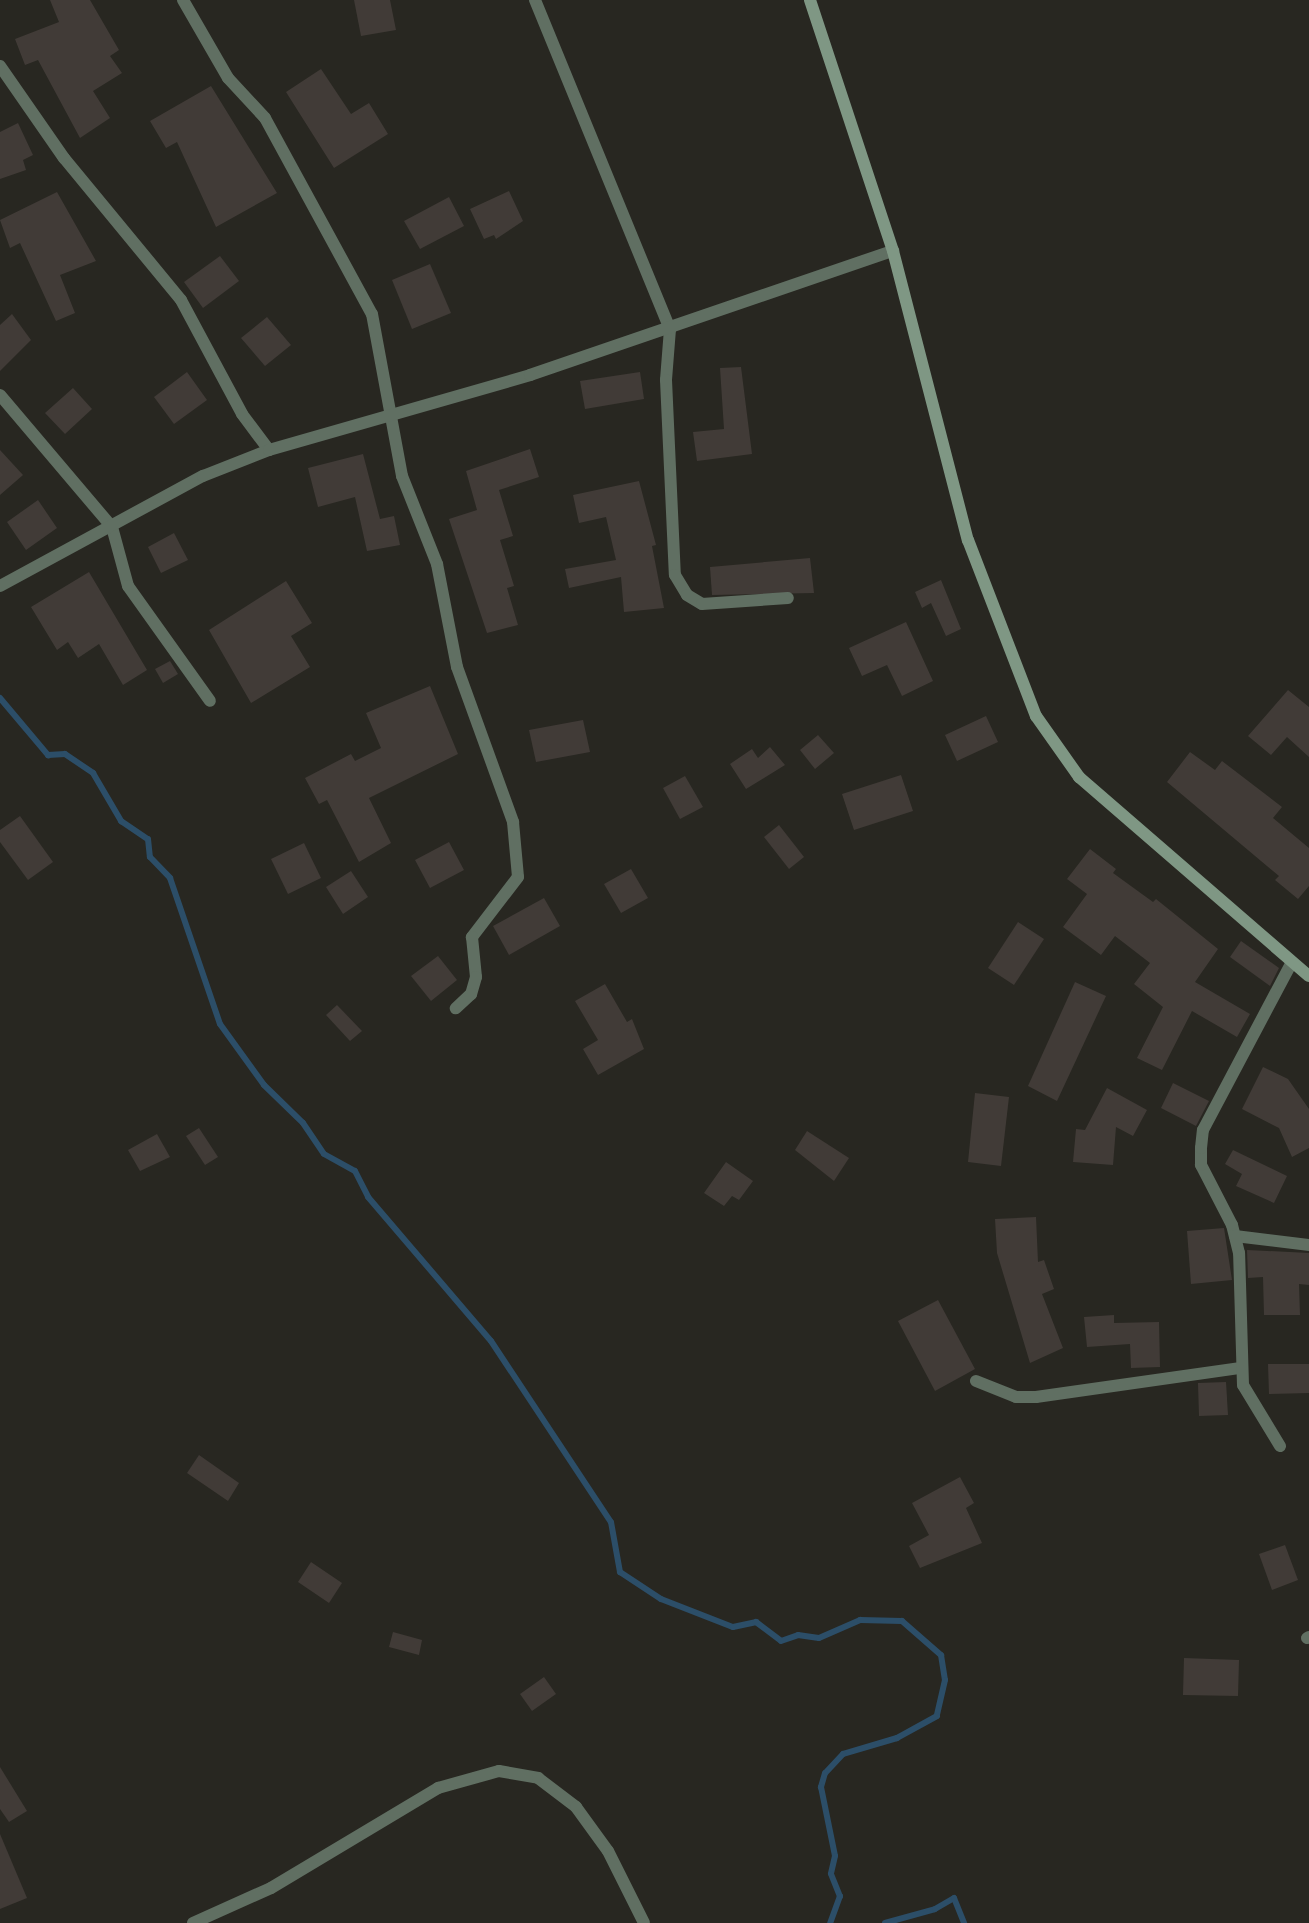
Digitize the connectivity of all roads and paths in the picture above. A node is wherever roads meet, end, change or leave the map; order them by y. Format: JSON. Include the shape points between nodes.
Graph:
{"nodes":[{"id":1,"x":183,"y":0,"type":"edge"},
{"id":2,"x":535,"y":0,"type":"edge"},
{"id":3,"x":810,"y":0,"type":"edge"},
{"id":4,"x":0,"y":66,"type":"edge"},
{"id":5,"x":893,"y":251,"type":"junction"},
{"id":6,"x":670,"y":329,"type":"junction"},
{"id":7,"x":0,"y":395,"type":"edge"},
{"id":8,"x":389,"y":420,"type":"junction"},
{"id":9,"x":269,"y":450,"type":"junction"},
{"id":10,"x":112,"y":527,"type":"junction"},
{"id":11,"x":0,"y":586,"type":"edge"},
{"id":12,"x":788,"y":598,"type":"dead end"},
{"id":13,"x":210,"y":701,"type":"dead end"},
{"id":14,"x":1292,"y":962,"type":"junction"},
{"id":15,"x":1309,"y":976,"type":"edge"},
{"id":16,"x":456,"y":1008,"type":"dead end"},
{"id":17,"x":1235,"y":1236,"type":"junction"},
{"id":18,"x":1309,"y":1245,"type":"edge"},
{"id":19,"x":1239,"y":1368,"type":"junction"},
{"id":20,"x":976,"y":1381,"type":"dead end"},
{"id":21,"x":1280,"y":1446,"type":"dead end"},
{"id":22,"x":193,"y":1923,"type":"edge"},
{"id":23,"x":644,"y":1923,"type":"edge"}],
"edges":[{"from":1,"to":8,"type":"street","via":[[228,78],[265,118],[372,314]]},
{"from":2,"to":6,"type":"street"},
{"from":3,"to":5,"type":"street"},
{"from":4,"to":9,"type":"street","via":[[64,158],[181,300],[242,414]]},
{"from":5,"to":6,"type":"street"},
{"from":5,"to":14,"type":"street","via":[[968,540],[1054,749],[1079,777]]},
{"from":6,"to":8,"type":"street"},
{"from":6,"to":12,"type":"street","via":[[666,380],[675,575],[687,596],[702,604]]},
{"from":7,"to":10,"type":"street"},
{"from":8,"to":9,"type":"street"},
{"from":8,"to":16,"type":"street","via":[[402,476],[437,564],[457,668],[513,822],[520,859],[513,890],[472,937],[476,977],[471,994]]},
{"from":9,"to":10,"type":"street","via":[[203,477]]},
{"from":10,"to":11,"type":"street"},
{"from":10,"to":13,"type":"street","via":[[128,586]]},
{"from":14,"to":15,"type":"street"},
{"from":14,"to":17,"type":"street","via":[[1203,1130],[1201,1165]]},
{"from":17,"to":18,"type":"street"},
{"from":17,"to":19,"type":"street"},
{"from":19,"to":20,"type":"street","via":[[1036,1397],[1016,1397]]},
{"from":19,"to":21,"type":"street","via":[[1254,1408]]},
{"from":22,"to":23,"type":"street","via":[[271,1888],[438,1788],[499,1771],[537,1778],[576,1807],[608,1851]]}]}
